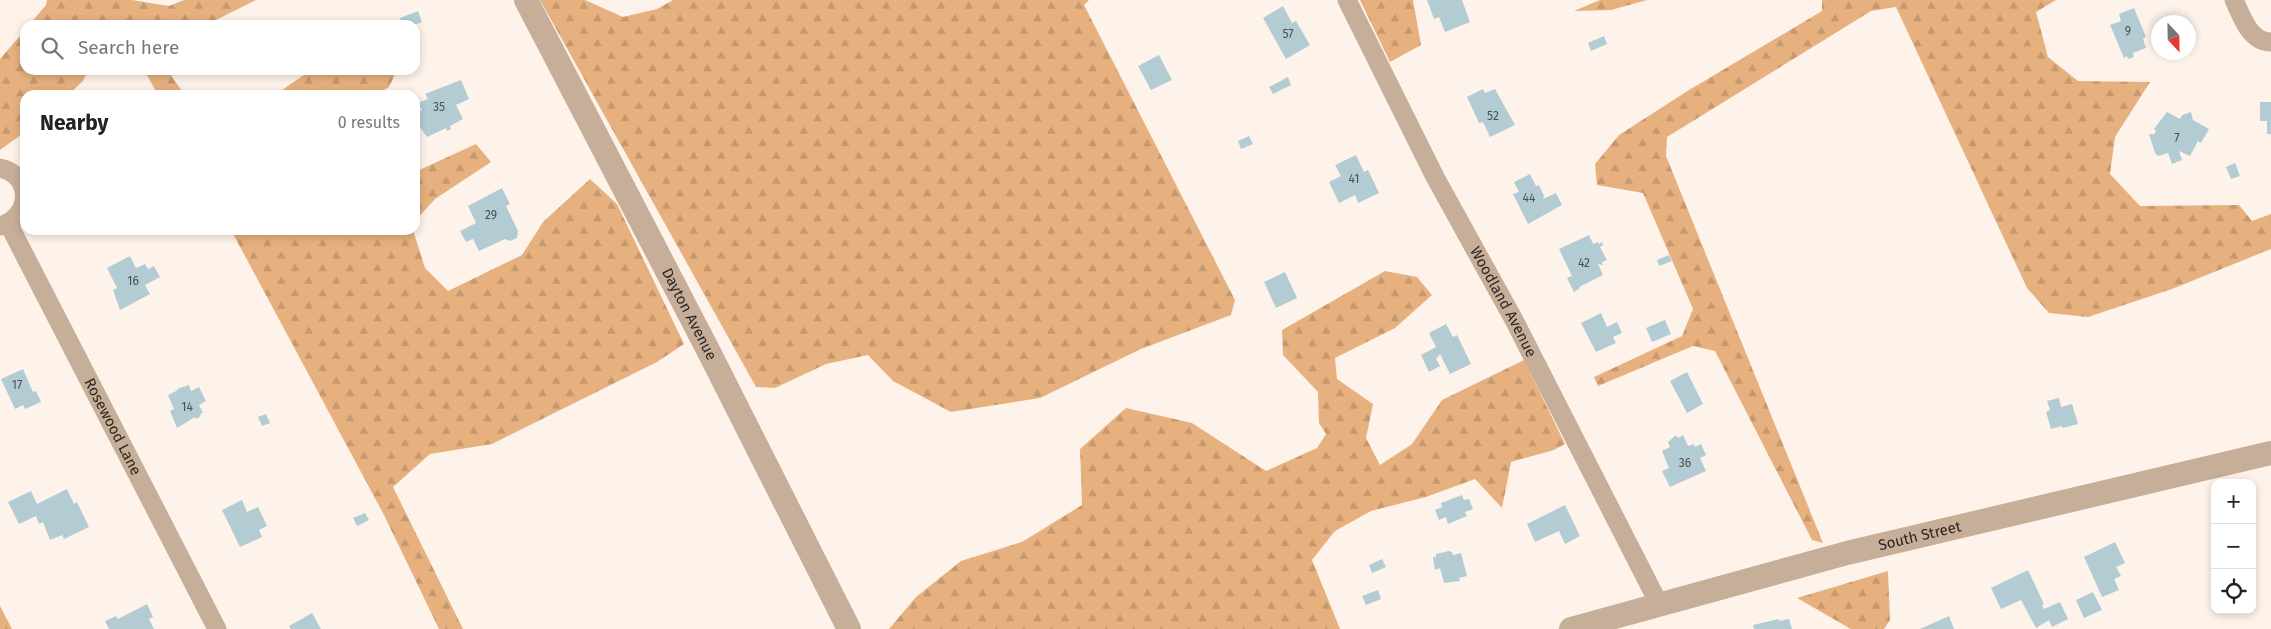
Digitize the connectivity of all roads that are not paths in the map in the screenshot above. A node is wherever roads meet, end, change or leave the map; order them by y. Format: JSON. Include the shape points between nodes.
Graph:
{"nodes":[{"id":1,"x":526,"y":0,"type":"edge"},
{"id":2,"x":1347,"y":0,"type":"edge"},
{"id":3,"x":2234,"y":0,"type":"edge"},
{"id":4,"x":2271,"y":42,"type":"edge"},
{"id":5,"x":0,"y":168,"type":"edge"},
{"id":6,"x":20,"y":185,"type":"edge"},
{"id":7,"x":20,"y":212,"type":"edge"},
{"id":8,"x":4,"y":225,"type":"edge"},
{"id":9,"x":2271,"y":453,"type":"edge"},
{"id":10,"x":1659,"y":604,"type":"junction"},
{"id":11,"x":217,"y":629,"type":"edge"},
{"id":12,"x":848,"y":629,"type":"edge"},
{"id":13,"x":1571,"y":629,"type":"edge"}],
"edges":[{"from":1,"to":12,"type":"street","name":"Dayton Avenue","via":[[708,350]]},
{"from":2,"to":10,"type":"street","name":"Woodland Avenue","via":[[1435,177],[1514,320]]},
{"from":3,"to":4,"type":"street","via":[[2245,25],[2256,36]]},
{"from":5,"to":6,"type":"street","name":"Rosewood Lane","via":[[14,175]]},
{"from":7,"to":8,"type":"street","name":"Rosewood Lane"},
{"from":8,"to":11,"type":"street","name":"Rosewood Lane"},
{"from":9,"to":10,"type":"street","name":"South Street","via":[[1847,553]]},
{"from":10,"to":13,"type":"street","name":"South Street"}]}
